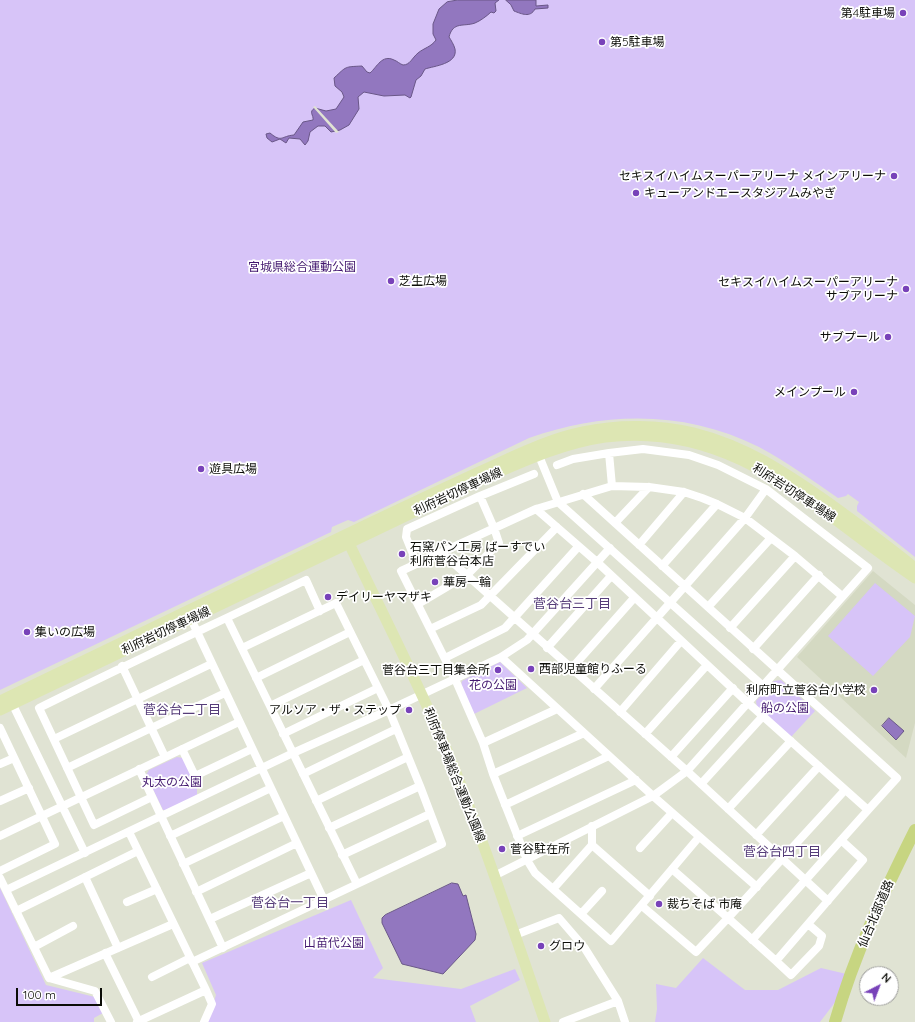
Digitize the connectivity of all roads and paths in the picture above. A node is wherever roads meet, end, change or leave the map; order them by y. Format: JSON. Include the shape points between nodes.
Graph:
{"nodes":[{"id":1,"x":537,"y":451,"type":"junction"},
{"id":2,"x":609,"y":453,"type":"junction"},
{"id":3,"x":557,"y":465,"type":"dead end"},
{"id":4,"x":534,"y":474,"type":"dead end"},
{"id":5,"x":612,"y":486,"type":"junction"},
{"id":6,"x":649,"y":487,"type":"junction"},
{"id":7,"x":766,"y":489,"type":"junction"},
{"id":8,"x":684,"y":492,"type":"junction"},
{"id":9,"x":583,"y":494,"type":"junction"},
{"id":10,"x":480,"y":496,"type":"junction"},
{"id":11,"x":558,"y":502,"type":"junction"},
{"id":12,"x":717,"y":504,"type":"junction"},
{"id":13,"x":536,"y":509,"type":"junction"},
{"id":14,"x":745,"y":518,"type":"junction"},
{"id":15,"x":615,"y":523,"type":"junction"},
{"id":16,"x":494,"y":528,"type":"junction"},
{"id":17,"x":557,"y":528,"type":"junction"},
{"id":18,"x":771,"y":538,"type":"junction"},
{"id":19,"x":347,"y":539,"type":"junction"},
{"id":20,"x":639,"y":545,"type":"junction"},
{"id":21,"x":578,"y":546,"type":"junction"},
{"id":22,"x":610,"y":548,"type":"junction"},
{"id":23,"x":442,"y":552,"type":"junction"},
{"id":24,"x":795,"y":556,"type":"junction"},
{"id":25,"x":597,"y":562,"type":"junction"},
{"id":26,"x":417,"y":564,"type":"junction"},
{"id":27,"x":662,"y":566,"type":"junction"},
{"id":28,"x":915,"y":568,"type":"edge"},
{"id":29,"x":467,"y":575,"type":"junction"},
{"id":30,"x":819,"y":575,"type":"junction"},
{"id":31,"x":611,"y":576,"type":"junction"},
{"id":32,"x":915,"y":578,"type":"edge"},
{"id":33,"x":685,"y":587,"type":"junction"},
{"id":34,"x":842,"y":596,"type":"junction"},
{"id":35,"x":490,"y":597,"type":"junction"},
{"id":36,"x":634,"y":598,"type":"junction"},
{"id":37,"x":671,"y":603,"type":"junction"},
{"id":38,"x":418,"y":604,"type":"junction"},
{"id":39,"x":708,"y":607,"type":"junction"},
{"id":40,"x":320,"y":611,"type":"junction"},
{"id":41,"x":227,"y":618,"type":"junction"},
{"id":42,"x":514,"y":618,"type":"junction"},
{"id":43,"x":657,"y":618,"type":"junction"},
{"id":44,"x":191,"y":619,"type":"junction"},
{"id":45,"x":730,"y":628,"type":"junction"},
{"id":46,"x":430,"y":629,"type":"junction"},
{"id":47,"x":350,"y":632,"type":"junction"},
{"id":48,"x":197,"y":633,"type":"junction"},
{"id":49,"x":532,"y":634,"type":"junction"},
{"id":50,"x":682,"y":641,"type":"junction"},
{"id":51,"x":242,"y":648,"type":"junction"},
{"id":52,"x":547,"y":648,"type":"junction"},
{"id":53,"x":753,"y":649,"type":"junction"},
{"id":54,"x":501,"y":657,"type":"junction"},
{"id":55,"x":445,"y":658,"type":"junction"},
{"id":56,"x":364,"y":660,"type":"junction"},
{"id":57,"x":211,"y":664,"type":"junction"},
{"id":58,"x":707,"y":664,"type":"junction"},
{"id":59,"x":122,"y":666,"type":"junction"},
{"id":60,"x":571,"y":668,"type":"junction"},
{"id":61,"x":776,"y":670,"type":"junction"},
{"id":62,"x":256,"y":678,"type":"junction"},
{"id":63,"x":455,"y":679,"type":"junction"},
{"id":64,"x":762,"y":685,"type":"junction"},
{"id":65,"x":378,"y":688,"type":"junction"},
{"id":66,"x":732,"y":688,"type":"junction"},
{"id":67,"x":594,"y":689,"type":"junction"},
{"id":68,"x":225,"y":692,"type":"junction"},
{"id":69,"x":421,"y":695,"type":"junction"},
{"id":70,"x":138,"y":699,"type":"junction"},
{"id":71,"x":7,"y":701,"type":"edge"},
{"id":72,"x":748,"y":702,"type":"junction"},
{"id":73,"x":270,"y":706,"type":"junction"},
{"id":74,"x":557,"y":709,"type":"junction"},
{"id":75,"x":0,"y":710,"type":"edge"},
{"id":76,"x":389,"y":710,"type":"junction"},
{"id":77,"x":620,"y":712,"type":"junction"},
{"id":78,"x":763,"y":716,"type":"junction"},
{"id":79,"x":239,"y":722,"type":"junction"},
{"id":80,"x":0,"y":728,"type":"edge"},
{"id":81,"x":151,"y":728,"type":"junction"},
{"id":82,"x":396,"y":729,"type":"junction"},
{"id":83,"x":584,"y":733,"type":"junction"},
{"id":84,"x":283,"y":734,"type":"junction"},
{"id":85,"x":645,"y":734,"type":"junction"},
{"id":86,"x":54,"y":740,"type":"junction"},
{"id":87,"x":791,"y":741,"type":"junction"},
{"id":88,"x":483,"y":743,"type":"junction"},
{"id":89,"x":252,"y":748,"type":"junction"},
{"id":90,"x":182,"y":749,"type":"junction"},
{"id":91,"x":293,"y":753,"type":"junction"},
{"id":92,"x":609,"y":756,"type":"junction"},
{"id":93,"x":165,"y":757,"type":"junction"},
{"id":94,"x":408,"y":757,"type":"junction"},
{"id":95,"x":671,"y":757,"type":"junction"},
{"id":96,"x":14,"y":758,"type":"junction"},
{"id":97,"x":0,"y":764,"type":"edge"},
{"id":98,"x":819,"y":766,"type":"junction"},
{"id":99,"x":67,"y":768,"type":"junction"},
{"id":100,"x":262,"y":768,"type":"junction"},
{"id":101,"x":139,"y":770,"type":"junction"},
{"id":102,"x":687,"y":771,"type":"junction"},
{"id":103,"x":303,"y":774,"type":"junction"},
{"id":104,"x":493,"y":774,"type":"junction"},
{"id":105,"x":636,"y":780,"type":"junction"},
{"id":106,"x":701,"y":784,"type":"junction"},
{"id":107,"x":420,"y":786,"type":"junction"},
{"id":108,"x":29,"y":788,"type":"junction"},
{"id":109,"x":271,"y":788,"type":"junction"},
{"id":110,"x":845,"y":790,"type":"junction"},
{"id":111,"x":653,"y":796,"type":"junction"},
{"id":112,"x":81,"y":797,"type":"junction"},
{"id":113,"x":152,"y":797,"type":"junction"},
{"id":114,"x":0,"y":801,"type":"edge"},
{"id":115,"x":316,"y":801,"type":"junction"},
{"id":116,"x":505,"y":805,"type":"junction"},
{"id":117,"x":62,"y":806,"type":"junction"},
{"id":118,"x":728,"y":809,"type":"junction"},
{"id":119,"x":868,"y":810,"type":"junction"},
{"id":120,"x":672,"y":813,"type":"junction"},
{"id":121,"x":430,"y":814,"type":"junction"},
{"id":122,"x":42,"y":816,"type":"junction"},
{"id":123,"x":161,"y":816,"type":"junction"},
{"id":124,"x":284,"y":816,"type":"junction"},
{"id":125,"x":592,"y":826,"type":"junction"},
{"id":126,"x":329,"y":828,"type":"junction"},
{"id":127,"x":915,"y":830,"type":"edge"},
{"id":128,"x":129,"y":832,"type":"junction"},
{"id":129,"x":756,"y":835,"type":"junction"},
{"id":130,"x":0,"y":836,"type":"edge"},
{"id":131,"x":170,"y":836,"type":"junction"},
{"id":132,"x":517,"y":836,"type":"junction"},
{"id":133,"x":700,"y":837,"type":"junction"},
{"id":134,"x":841,"y":840,"type":"junction"},
{"id":135,"x":297,"y":844,"type":"junction"},
{"id":136,"x":592,"y":845,"type":"junction"},
{"id":137,"x":640,"y":848,"type":"dead end"},
{"id":138,"x":138,"y":852,"type":"junction"},
{"id":139,"x":85,"y":853,"type":"junction"},
{"id":140,"x":342,"y":855,"type":"junction"},
{"id":141,"x":782,"y":859,"type":"junction"},
{"id":142,"x":527,"y":860,"type":"junction"},
{"id":143,"x":183,"y":864,"type":"junction"},
{"id":144,"x":672,"y":869,"type":"junction"},
{"id":145,"x":0,"y":871,"type":"edge"},
{"id":146,"x":311,"y":873,"type":"junction"},
{"id":147,"x":494,"y":876,"type":"junction"},
{"id":148,"x":85,"y":877,"type":"junction"},
{"id":149,"x":0,"y":878,"type":"edge"},
{"id":150,"x":806,"y":880,"type":"junction"},
{"id":151,"x":356,"y":884,"type":"junction"},
{"id":152,"x":757,"y":887,"type":"junction"},
{"id":153,"x":157,"y":889,"type":"junction"},
{"id":154,"x":553,"y":889,"type":"junction"},
{"id":155,"x":6,"y":890,"type":"junction"},
{"id":156,"x":602,"y":891,"type":"dead end"},
{"id":157,"x":196,"y":892,"type":"junction"},
{"id":158,"x":650,"y":896,"type":"junction"},
{"id":159,"x":324,"y":900,"type":"junction"},
{"id":160,"x":828,"y":901,"type":"junction"},
{"id":161,"x":127,"y":902,"type":"dead end"},
{"id":162,"x":642,"y":906,"type":"junction"},
{"id":163,"x":16,"y":911,"type":"junction"},
{"id":164,"x":581,"y":914,"type":"junction"},
{"id":165,"x":728,"y":918,"type":"junction"},
{"id":166,"x":210,"y":919,"type":"junction"},
{"id":167,"x":173,"y":924,"type":"junction"},
{"id":168,"x":808,"y":924,"type":"junction"},
{"id":169,"x":73,"y":926,"type":"dead end"},
{"id":170,"x":515,"y":935,"type":"junction"},
{"id":171,"x":752,"y":940,"type":"junction"},
{"id":172,"x":34,"y":947,"type":"junction"},
{"id":173,"x":118,"y":948,"type":"junction"},
{"id":174,"x":223,"y":948,"type":"junction"},
{"id":175,"x":105,"y":953,"type":"junction"},
{"id":176,"x":191,"y":960,"type":"junction"},
{"id":177,"x":776,"y":962,"type":"junction"},
{"id":178,"x":152,"y":977,"type":"dead end"},
{"id":179,"x":49,"y":978,"type":"junction"},
{"id":180,"x":206,"y":990,"type":"junction"},
{"id":181,"x":618,"y":1001,"type":"junction"},
{"id":182,"x":111,"y":1022,"type":"edge"},
{"id":183,"x":138,"y":1022,"type":"edge"},
{"id":184,"x":204,"y":1022,"type":"edge"},
{"id":185,"x":545,"y":1022,"type":"edge"},
{"id":186,"x":563,"y":1022,"type":"edge"},
{"id":187,"x":626,"y":1022,"type":"edge"},
{"id":188,"x":835,"y":1022,"type":"edge"}],
"edges":[{"from":1,"to":11,"type":"street"},
{"from":1,"to":19,"type":"main road","name":"利府岩切停車場線","via":[[439,490]]},
{"from":1,"to":28,"type":"main road","name":"利府岩切停車場線","via":[[559,438],[625,427],[660,428],[718,440],[769,462]]},
{"from":1,"to":32,"type":"main road","name":"利府岩切停車場線","via":[[604,437],[635,435],[686,441],[720,450],[792,488]]},
{"from":2,"to":3,"type":"street","via":[[574,459]]},
{"from":2,"to":5,"type":"street"},
{"from":2,"to":7,"type":"street","via":[[643,449],[689,455],[718,465]]},
{"from":4,"to":10,"type":"street"},
{"from":5,"to":6,"type":"street"},
{"from":5,"to":9,"type":"street"},
{"from":6,"to":8,"type":"street"},
{"from":6,"to":15,"type":"street"},
{"from":7,"to":14,"type":"street"},
{"from":7,"to":34,"type":"street","via":[[868,568]]},
{"from":8,"to":12,"type":"street"},
{"from":8,"to":20,"type":"street"},
{"from":9,"to":11,"type":"street"},
{"from":9,"to":15,"type":"street"},
{"from":10,"to":16,"type":"street"},
{"from":10,"to":26,"type":"street","via":[[407,529],[406,537]]},
{"from":11,"to":13,"type":"street"},
{"from":11,"to":22,"type":"street"},
{"from":12,"to":14,"type":"street"},
{"from":12,"to":27,"type":"street"},
{"from":13,"to":16,"type":"street"},
{"from":13,"to":17,"type":"street"},
{"from":14,"to":18,"type":"street"},
{"from":14,"to":33,"type":"street"},
{"from":15,"to":20,"type":"street"},
{"from":16,"to":23,"type":"street"},
{"from":16,"to":29,"type":"street","via":[[499,543]]},
{"from":17,"to":21,"type":"street"},
{"from":17,"to":35,"type":"street"},
{"from":18,"to":24,"type":"street"},
{"from":18,"to":39,"type":"street"},
{"from":19,"to":44,"type":"main road","name":"利府岩切停車場線"},
{"from":19,"to":69,"type":"main road","name":"利府停車場総合運動公園線"},
{"from":19,"to":71,"type":"main road","name":"利府岩切停車場線"},
{"from":20,"to":27,"type":"street"},
{"from":21,"to":25,"type":"street"},
{"from":21,"to":42,"type":"street"},
{"from":22,"to":25,"type":"street"},
{"from":22,"to":37,"type":"street"},
{"from":23,"to":26,"type":"street"},
{"from":23,"to":29,"type":"street"},
{"from":24,"to":30,"type":"street"},
{"from":24,"to":45,"type":"street"},
{"from":25,"to":31,"type":"street"},
{"from":25,"to":49,"type":"street"},
{"from":26,"to":38,"type":"street","via":[[401,571]]},
{"from":27,"to":33,"type":"street"},
{"from":29,"to":35,"type":"street"},
{"from":29,"to":38,"type":"street"},
{"from":30,"to":34,"type":"street"},
{"from":30,"to":53,"type":"street"},
{"from":31,"to":36,"type":"street"},
{"from":31,"to":52,"type":"street"},
{"from":33,"to":37,"type":"street"},
{"from":33,"to":39,"type":"street"},
{"from":34,"to":61,"type":"street"},
{"from":35,"to":42,"type":"street"},
{"from":35,"to":46,"type":"street","via":[[481,605]]},
{"from":36,"to":43,"type":"street"},
{"from":36,"to":60,"type":"street"},
{"from":37,"to":43,"type":"street"},
{"from":37,"to":64,"type":"street"},
{"from":38,"to":46,"type":"street"},
{"from":39,"to":45,"type":"street"},
{"from":40,"to":41,"type":"street","via":[[306,580]]},
{"from":40,"to":47,"type":"street","via":[[336,603]]},
{"from":40,"to":51,"type":"street"},
{"from":41,"to":48,"type":"street"},
{"from":41,"to":51,"type":"street"},
{"from":42,"to":49,"type":"street"},
{"from":42,"to":55,"type":"street","via":[[505,628]]},
{"from":43,"to":50,"type":"street"},
{"from":43,"to":67,"type":"street"},
{"from":44,"to":48,"type":"street"},
{"from":44,"to":71,"type":"main road","name":"利府岩切停車場線"},
{"from":45,"to":53,"type":"street"},
{"from":46,"to":55,"type":"street"},
{"from":47,"to":56,"type":"street"},
{"from":47,"to":62,"type":"street"},
{"from":48,"to":57,"type":"street"},
{"from":48,"to":59,"type":"street"},
{"from":49,"to":52,"type":"street"},
{"from":49,"to":54,"type":"street"},
{"from":50,"to":58,"type":"street"},
{"from":50,"to":77,"type":"street"},
{"from":51,"to":62,"type":"street"},
{"from":52,"to":60,"type":"street"},
{"from":53,"to":61,"type":"street"},
{"from":54,"to":63,"type":"street"},
{"from":54,"to":74,"type":"street"},
{"from":55,"to":63,"type":"street"},
{"from":56,"to":65,"type":"street"},
{"from":56,"to":73,"type":"street"},
{"from":57,"to":68,"type":"street"},
{"from":57,"to":70,"type":"street"},
{"from":58,"to":66,"type":"street"},
{"from":58,"to":85,"type":"street"},
{"from":59,"to":70,"type":"street"},
{"from":59,"to":86,"type":"street","via":[[39,708]]},
{"from":60,"to":67,"type":"street"},
{"from":61,"to":64,"type":"street"},
{"from":61,"to":119,"type":"street","via":[[897,778]]},
{"from":62,"to":73,"type":"street"},
{"from":63,"to":69,"type":"street"},
{"from":63,"to":88,"type":"street"},
{"from":64,"to":72,"type":"street"},
{"from":65,"to":76,"type":"street"},
{"from":65,"to":84,"type":"street"},
{"from":66,"to":72,"type":"street"},
{"from":66,"to":95,"type":"street"},
{"from":67,"to":77,"type":"street"},
{"from":68,"to":79,"type":"street"},
{"from":68,"to":81,"type":"street"},
{"from":69,"to":76,"type":"street"},
{"from":69,"to":147,"type":"main road","name":"利府停車場総合運動公園線","via":[[452,765]]},
{"from":70,"to":81,"type":"street"},
{"from":70,"to":86,"type":"street"},
{"from":71,"to":75,"type":"main road","name":"利府岩切停車場線"},
{"from":71,"to":117,"type":"street"},
{"from":72,"to":78,"type":"street"},
{"from":72,"to":102,"type":"street"},
{"from":73,"to":84,"type":"street"},
{"from":74,"to":83,"type":"street"},
{"from":74,"to":88,"type":"street"},
{"from":76,"to":82,"type":"street"},
{"from":76,"to":91,"type":"street"},
{"from":77,"to":85,"type":"street"},
{"from":78,"to":87,"type":"street"},
{"from":78,"to":106,"type":"street"},
{"from":79,"to":89,"type":"street"},
{"from":79,"to":90,"type":"street"},
{"from":80,"to":96,"type":"street"},
{"from":81,"to":93,"type":"street"},
{"from":81,"to":99,"type":"street"},
{"from":82,"to":94,"type":"street"},
{"from":82,"to":103,"type":"street"},
{"from":83,"to":92,"type":"street"},
{"from":83,"to":104,"type":"street"},
{"from":84,"to":91,"type":"street"},
{"from":85,"to":95,"type":"street"},
{"from":86,"to":99,"type":"street"},
{"from":87,"to":98,"type":"street"},
{"from":87,"to":118,"type":"street"},
{"from":88,"to":104,"type":"street"},
{"from":89,"to":90,"type":"street","via":[[196,776]]},
{"from":89,"to":100,"type":"street"},
{"from":90,"to":93,"type":"street"},
{"from":91,"to":100,"type":"street"},
{"from":91,"to":103,"type":"street"},
{"from":92,"to":105,"type":"street"},
{"from":92,"to":116,"type":"street"},
{"from":93,"to":101,"type":"street"},
{"from":94,"to":107,"type":"street"},
{"from":94,"to":115,"type":"street"},
{"from":95,"to":102,"type":"street"},
{"from":96,"to":97,"type":"street"},
{"from":96,"to":108,"type":"street"},
{"from":98,"to":110,"type":"street"},
{"from":98,"to":129,"type":"street"},
{"from":99,"to":112,"type":"street"},
{"from":100,"to":109,"type":"street"},
{"from":100,"to":123,"type":"street"},
{"from":101,"to":112,"type":"street"},
{"from":101,"to":113,"type":"street"},
{"from":102,"to":106,"type":"street"},
{"from":102,"to":111,"type":"street"},
{"from":103,"to":115,"type":"street"},
{"from":104,"to":116,"type":"street"},
{"from":105,"to":111,"type":"street"},
{"from":105,"to":132,"type":"street"},
{"from":106,"to":118,"type":"street"},
{"from":107,"to":121,"type":"street"},
{"from":107,"to":126,"type":"street"},
{"from":108,"to":114,"type":"street"},
{"from":108,"to":122,"type":"street"},
{"from":109,"to":124,"type":"street"},
{"from":109,"to":131,"type":"street"},
{"from":110,"to":119,"type":"street"},
{"from":110,"to":141,"type":"street"},
{"from":111,"to":120,"type":"street"},
{"from":111,"to":125,"type":"street"},
{"from":112,"to":113,"type":"street","via":[[94,825]]},
{"from":112,"to":117,"type":"street"},
{"from":113,"to":123,"type":"street"},
{"from":115,"to":126,"type":"street"},
{"from":116,"to":132,"type":"street"},
{"from":117,"to":122,"type":"street"},
{"from":117,"to":139,"type":"street"},
{"from":118,"to":129,"type":"street"},
{"from":119,"to":134,"type":"street"},
{"from":120,"to":133,"type":"street"},
{"from":120,"to":137,"type":"street"},
{"from":121,"to":140,"type":"street"},
{"from":121,"to":151,"type":"street","via":[[442,844]]},
{"from":122,"to":130,"type":"street"},
{"from":122,"to":145,"type":"street","via":[[55,844]]},
{"from":123,"to":128,"type":"street"},
{"from":123,"to":131,"type":"street"},
{"from":124,"to":135,"type":"street"},
{"from":124,"to":143,"type":"street"},
{"from":125,"to":136,"type":"street"},
{"from":125,"to":142,"type":"street"},
{"from":126,"to":140,"type":"street"},
{"from":127,"to":188,"type":"highway","name":"仙台北部道路","via":[[874,915]]},
{"from":128,"to":138,"type":"street"},
{"from":128,"to":139,"type":"street"},
{"from":129,"to":141,"type":"street"},
{"from":131,"to":143,"type":"street"},
{"from":132,"to":142,"type":"street"},
{"from":133,"to":144,"type":"street"},
{"from":133,"to":152,"type":"street"},
{"from":134,"to":150,"type":"street"},
{"from":134,"to":160,"type":"street","via":[[863,860]]},
{"from":135,"to":146,"type":"street"},
{"from":135,"to":157,"type":"street"},
{"from":136,"to":154,"type":"street"},
{"from":136,"to":158,"type":"street"},
{"from":138,"to":148,"type":"street"},
{"from":138,"to":153,"type":"street"},
{"from":139,"to":155,"type":"street"},
{"from":140,"to":151,"type":"street"},
{"from":141,"to":150,"type":"street"},
{"from":141,"to":152,"type":"street"},
{"from":142,"to":147,"type":"street"},
{"from":142,"to":154,"type":"street","via":[[535,873]]},
{"from":143,"to":157,"type":"street"},
{"from":144,"to":158,"type":"street"},
{"from":144,"to":165,"type":"street"},
{"from":146,"to":159,"type":"street"},
{"from":146,"to":166,"type":"street"},
{"from":147,"to":170,"type":"main road","name":"利府停車場総合運動公園線"},
{"from":148,"to":163,"type":"street"},
{"from":148,"to":173,"type":"street"},
{"from":149,"to":155,"type":"street"},
{"from":150,"to":160,"type":"street"},
{"from":150,"to":171,"type":"street"},
{"from":151,"to":159,"type":"street"},
{"from":152,"to":165,"type":"street"},
{"from":153,"to":161,"type":"street"},
{"from":153,"to":167,"type":"street"},
{"from":154,"to":164,"type":"street"},
{"from":155,"to":163,"type":"street"},
{"from":156,"to":164,"type":"street"},
{"from":157,"to":166,"type":"street"},
{"from":158,"to":162,"type":"street"},
{"from":159,"to":174,"type":"street"},
{"from":160,"to":168,"type":"street"},
{"from":162,"to":164,"type":"street","via":[[611,941]]},
{"from":162,"to":165,"type":"street","via":[[696,952]]},
{"from":163,"to":172,"type":"street"},
{"from":165,"to":171,"type":"street"},
{"from":166,"to":174,"type":"street"},
{"from":167,"to":173,"type":"street"},
{"from":167,"to":176,"type":"street"},
{"from":168,"to":177,"type":"street"},
{"from":168,"to":177,"type":"street","via":[[822,936],[819,946],[791,975]]},
{"from":169,"to":172,"type":"street"},
{"from":170,"to":181,"type":"street","via":[[559,918],[584,948]]},
{"from":170,"to":185,"type":"main road","name":"利府停車場総合運動公園線"},
{"from":171,"to":177,"type":"street"},
{"from":172,"to":179,"type":"street"},
{"from":173,"to":175,"type":"street"},
{"from":174,"to":176,"type":"street"},
{"from":175,"to":179,"type":"street"},
{"from":175,"to":183,"type":"street"},
{"from":176,"to":178,"type":"street"},
{"from":176,"to":180,"type":"street"},
{"from":179,"to":182,"type":"street","via":[[95,991]]},
{"from":180,"to":183,"type":"street"},
{"from":180,"to":184,"type":"street","via":[[212,1004]]},
{"from":181,"to":186,"type":"street"},
{"from":181,"to":187,"type":"street"}]}
